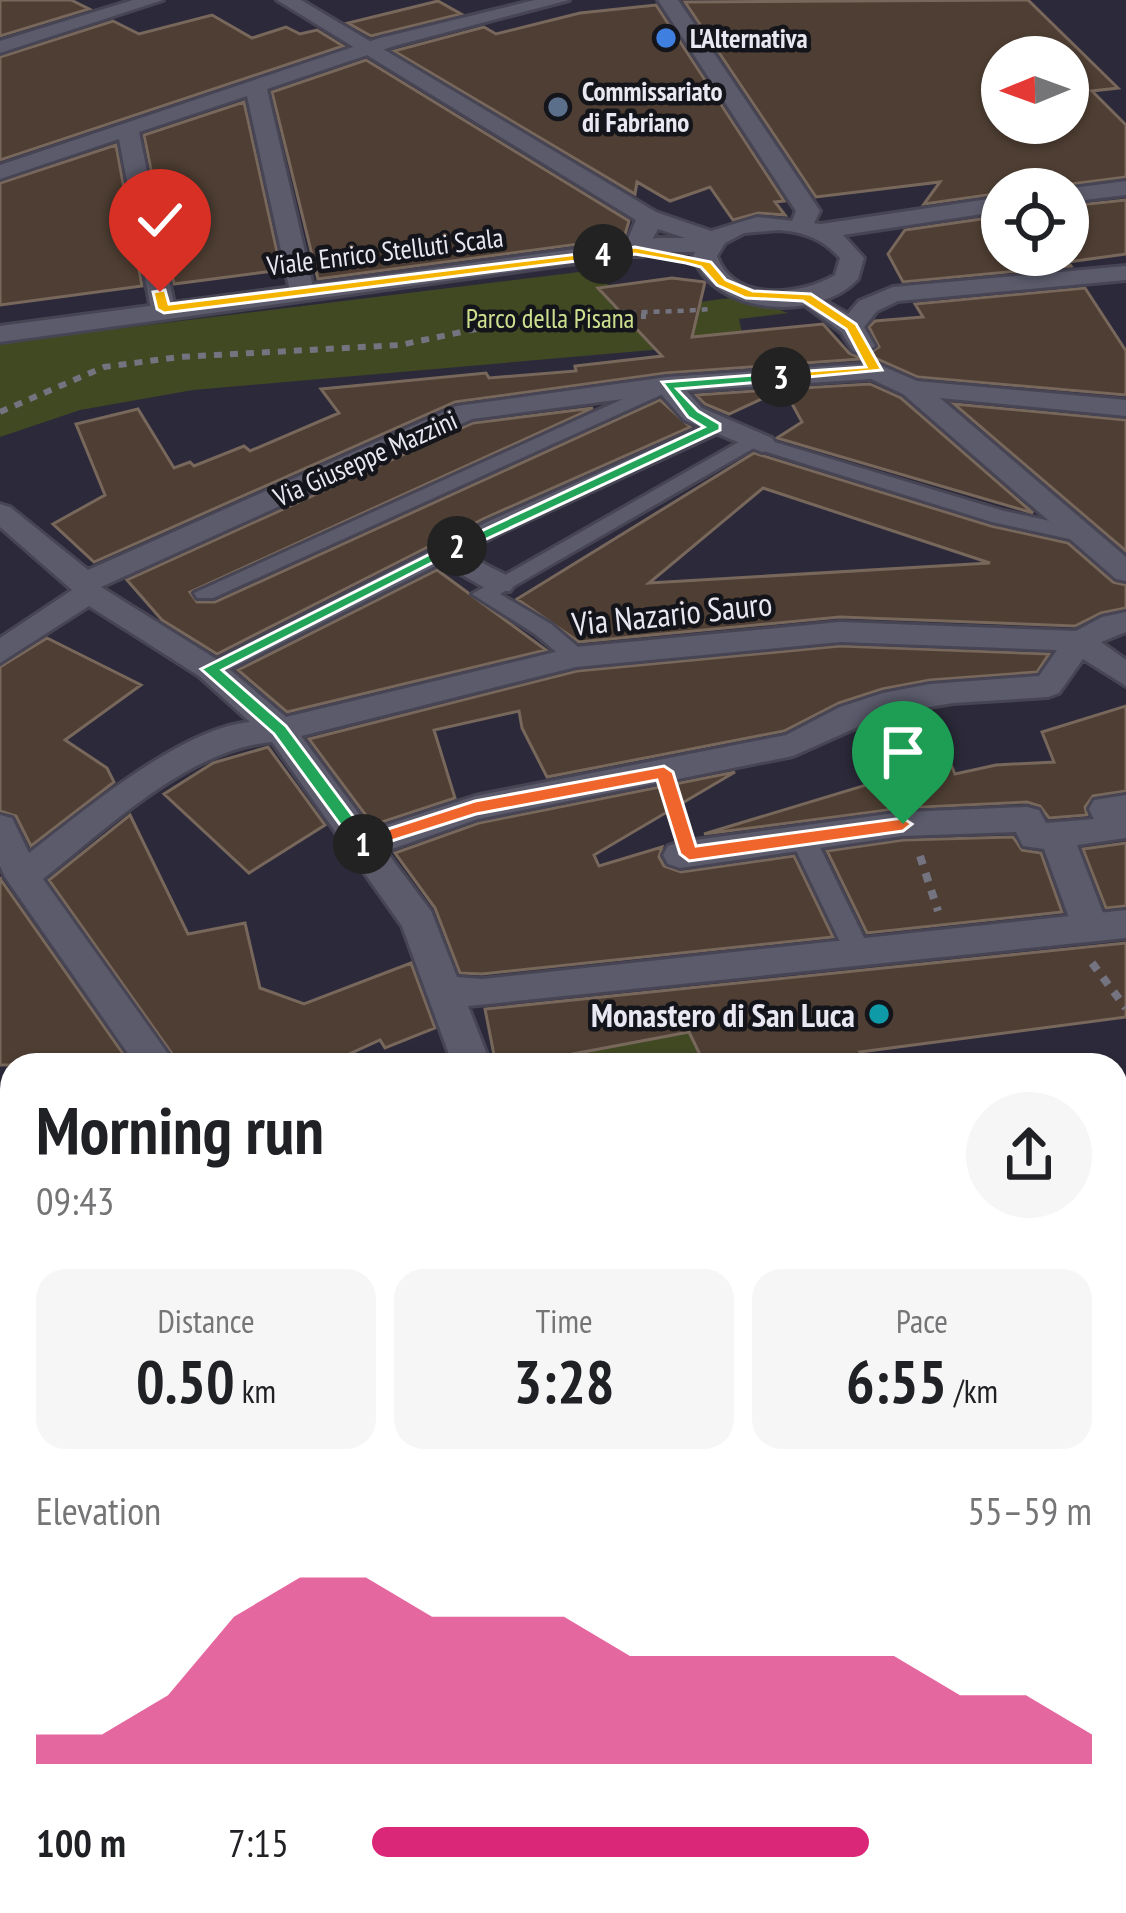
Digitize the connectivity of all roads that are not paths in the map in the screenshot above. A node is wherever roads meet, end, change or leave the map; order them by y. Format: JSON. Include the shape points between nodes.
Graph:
{"nodes":[{"id":1,"x":152,"y":0,"type":"edge"},
{"id":2,"x":287,"y":0,"type":"edge"},
{"id":3,"x":560,"y":0,"type":"edge"},
{"id":4,"x":668,"y":0,"type":"edge"},
{"id":5,"x":0,"y":46,"type":"edge"},
{"id":6,"x":370,"y":49,"type":"junction"},
{"id":7,"x":256,"y":88,"type":"junction"},
{"id":8,"x":127,"y":126,"type":"junction"},
{"id":9,"x":0,"y":172,"type":"edge"},
{"id":10,"x":1126,"y":188,"type":"edge"},
{"id":11,"x":1089,"y":192,"type":"edge"},
{"id":12,"x":981,"y":207,"type":"edge"},
{"id":13,"x":648,"y":217,"type":"junction"},
{"id":14,"x":821,"y":233,"type":"junction"},
{"id":15,"x":714,"y":245,"type":"junction"},
{"id":16,"x":635,"y":250,"type":"junction"},
{"id":17,"x":1126,"y":273,"type":"edge"},
{"id":18,"x":846,"y":279,"type":"junction"},
{"id":19,"x":302,"y":291,"type":"junction"},
{"id":20,"x":893,"y":294,"type":"junction"},
{"id":21,"x":806,"y":297,"type":"junction"},
{"id":22,"x":164,"y":309,"type":"junction"},
{"id":23,"x":851,"y":327,"type":"junction"},
{"id":24,"x":0,"y":334,"type":"edge"},
{"id":25,"x":875,"y":370,"type":"junction"},
{"id":26,"x":667,"y":385,"type":"junction"},
{"id":27,"x":913,"y":388,"type":"junction"},
{"id":28,"x":1126,"y":408,"type":"edge"},
{"id":29,"x":715,"y":427,"type":"junction"},
{"id":30,"x":756,"y":443,"type":"junction"},
{"id":31,"x":0,"y":513,"type":"edge"},
{"id":32,"x":1083,"y":535,"type":"junction"},
{"id":33,"x":446,"y":553,"type":"junction"},
{"id":34,"x":1126,"y":572,"type":"edge"},
{"id":35,"x":87,"y":588,"type":"junction"},
{"id":36,"x":491,"y":589,"type":"junction"},
{"id":37,"x":205,"y":593,"type":"dead end"},
{"id":38,"x":1126,"y":622,"type":"edge"},
{"id":39,"x":1080,"y":641,"type":"junction"},
{"id":40,"x":0,"y":653,"type":"edge"},
{"id":41,"x":576,"y":657,"type":"junction"},
{"id":42,"x":210,"y":669,"type":"junction"},
{"id":43,"x":1126,"y":676,"type":"edge"},
{"id":44,"x":280,"y":730,"type":"junction"},
{"id":45,"x":1126,"y":807,"type":"edge"},
{"id":46,"x":0,"y":827,"type":"edge"},
{"id":47,"x":1056,"y":835,"type":"junction"},
{"id":48,"x":803,"y":838,"type":"junction"},
{"id":49,"x":364,"y":845,"type":"junction"},
{"id":50,"x":680,"y":855,"type":"dead end"},
{"id":51,"x":22,"y":877,"type":"junction"},
{"id":52,"x":1108,"y":925,"type":"edge"},
{"id":53,"x":857,"y":950,"type":"junction"},
{"id":54,"x":445,"y":990,"type":"junction"},
{"id":55,"x":148,"y":1053,"type":"edge"},
{"id":56,"x":468,"y":1053,"type":"edge"}],
"edges":[{"from":1,"to":5,"type":"street"},
{"from":2,"to":6,"type":"street"},
{"from":3,"to":6,"type":"street"},
{"from":4,"to":14,"type":"street"},
{"from":6,"to":7,"type":"street"},
{"from":6,"to":13,"type":"street"},
{"from":7,"to":8,"type":"street"},
{"from":7,"to":19,"type":"street"},
{"from":8,"to":9,"type":"street"},
{"from":8,"to":22,"type":"street"},
{"from":10,"to":11,"type":"street"},
{"from":12,"to":14,"type":"street"},
{"from":13,"to":15,"type":"street"},
{"from":13,"to":16,"type":"street"},
{"from":14,"to":15,"type":"street","via":[[766,223]]},
{"from":14,"to":18,"type":"street","via":[[851,258]]},
{"from":15,"to":16,"type":"street","name":"Viale Enrico Stelluti Scala"},
{"from":15,"to":21,"type":"street","via":[[735,290]]},
{"from":16,"to":19,"type":"street","name":"Viale Enrico Stelluti Scala"},
{"from":17,"to":20,"type":"street"},
{"from":18,"to":20,"type":"street"},
{"from":18,"to":21,"type":"street"},
{"from":19,"to":22,"type":"street","name":"Viale Enrico Stelluti Scala"},
{"from":20,"to":23,"type":"street","via":[[868,306]]},
{"from":21,"to":23,"type":"street"},
{"from":22,"to":24,"type":"street","name":"Viale Enrico Stelluti Scala"},
{"from":23,"to":25,"type":"street"},
{"from":25,"to":26,"type":"street","name":"Via Giuseppe Mazzini"},
{"from":25,"to":27,"type":"street"},
{"from":26,"to":29,"type":"street"},
{"from":26,"to":35,"type":"street","name":"Via Giuseppe Mazzini","via":[[466,412]]},
{"from":26,"to":37,"type":"lane"},
{"from":27,"to":28,"type":"street"},
{"from":27,"to":32,"type":"street"},
{"from":29,"to":30,"type":"street"},
{"from":29,"to":33,"type":"lane"},
{"from":30,"to":32,"type":"lane"},
{"from":30,"to":36,"type":"lane"},
{"from":31,"to":35,"type":"street"},
{"from":32,"to":34,"type":"street"},
{"from":33,"to":36,"type":"street"},
{"from":33,"to":42,"type":"lane"},
{"from":35,"to":40,"type":"street","name":"Via Giuseppe Mazzini"},
{"from":35,"to":42,"type":"street","via":[[148,618]]},
{"from":36,"to":41,"type":"lane"},
{"from":38,"to":39,"type":"street"},
{"from":39,"to":41,"type":"street","name":"Via Nazario Sauro","via":[[840,632]]},
{"from":39,"to":43,"type":"street"},
{"from":39,"to":49,"type":"street","via":[[1048,686],[920,695],[856,712],[793,745],[475,808]]},
{"from":41,"to":44,"type":"street","name":"Via Nazario Sauro"},
{"from":42,"to":44,"type":"street"},
{"from":44,"to":49,"type":"street"},
{"from":44,"to":51,"type":"street","name":"Via Nazario Sauro","via":[[235,734],[137,787]]},
{"from":45,"to":47,"type":"street","via":[[1106,809],[1115,829]]},
{"from":46,"to":51,"type":"street"},
{"from":47,"to":48,"type":"street","via":[[1035,837],[1028,819]]},
{"from":47,"to":52,"type":"street"},
{"from":48,"to":50,"type":"street"},
{"from":48,"to":53,"type":"lane"},
{"from":49,"to":54,"type":"street","via":[[418,922]]},
{"from":51,"to":55,"type":"street"},
{"from":52,"to":53,"type":"street"},
{"from":53,"to":54,"type":"street","via":[[482,993]]},
{"from":54,"to":56,"type":"street"}]}
